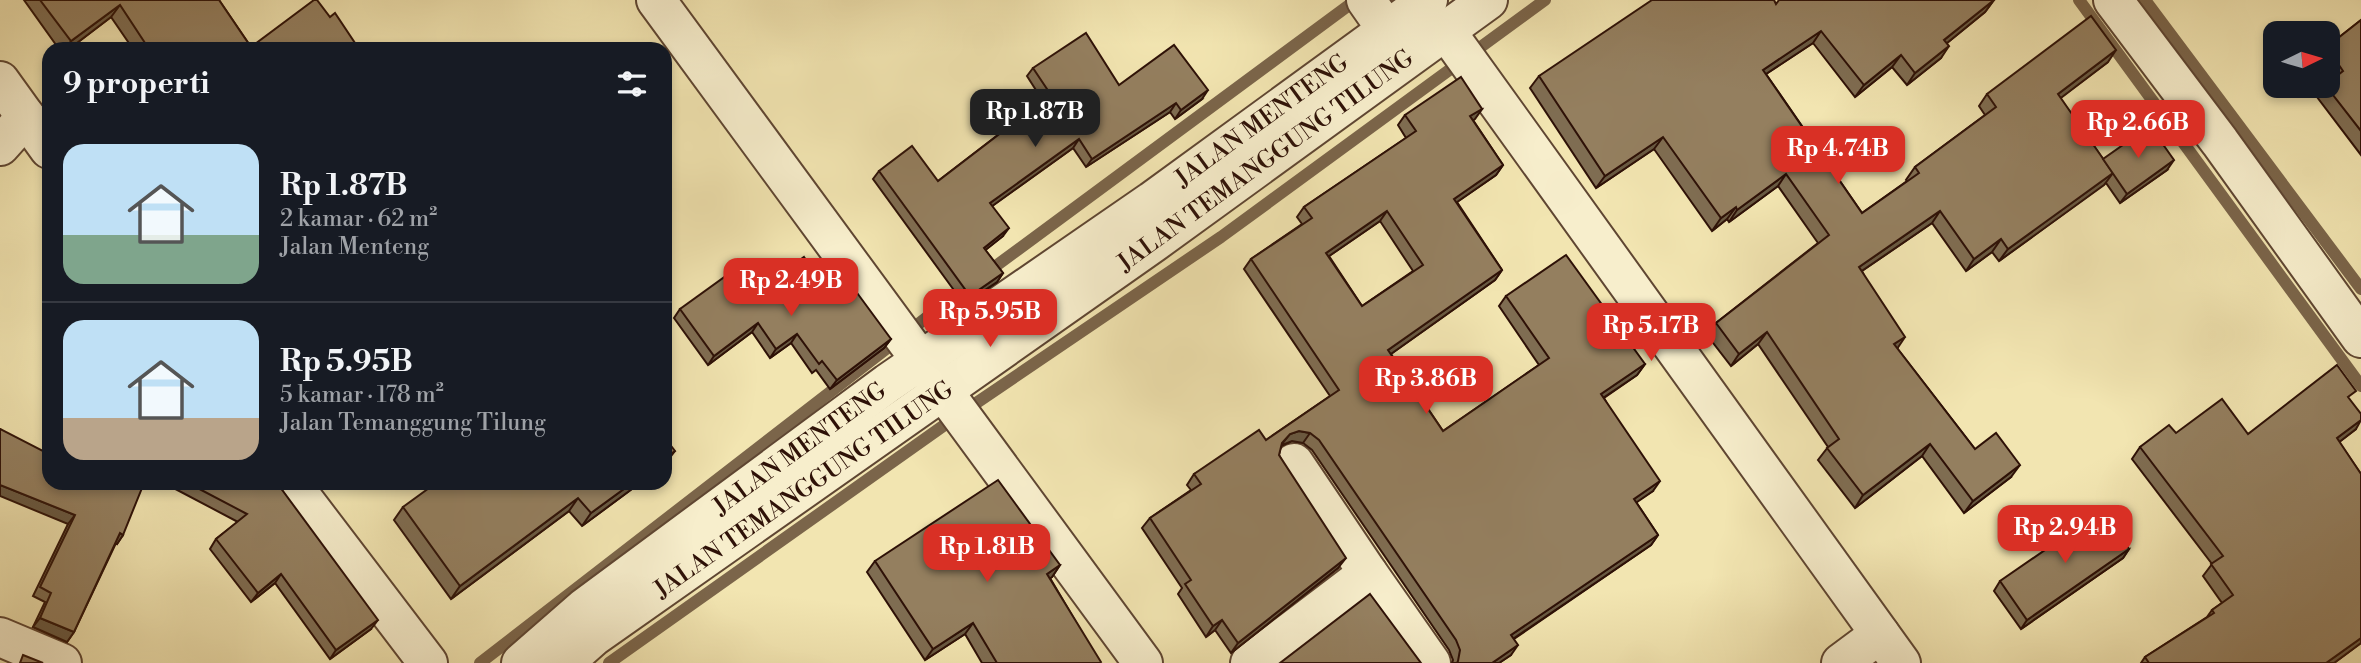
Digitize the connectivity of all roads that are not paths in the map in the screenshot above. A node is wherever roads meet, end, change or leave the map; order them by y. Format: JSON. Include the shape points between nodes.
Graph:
{"nodes":[{"id":1,"x":656,"y":0,"type":"edge"},
{"id":2,"x":1488,"y":0,"type":"edge"},
{"id":3,"x":2113,"y":0,"type":"edge"},
{"id":4,"x":1377,"y":15,"type":"edge"},
{"id":5,"x":1437,"y":15,"type":"edge"},
{"id":6,"x":0,"y":81,"type":"edge"},
{"id":7,"x":26,"y":117,"type":"junction"},
{"id":8,"x":42,"y":139,"type":"edge"},
{"id":9,"x":0,"y":146,"type":"edge"},
{"id":10,"x":2361,"y":338,"type":"edge"},
{"id":11,"x":921,"y":360,"type":"junction"},
{"id":12,"x":943,"y":391,"type":"junction"},
{"id":13,"x":1294,"y":463,"type":"dead end"},
{"id":14,"x":296,"y":490,"type":"edge"},
{"id":15,"x":1368,"y":573,"type":"junction"},
{"id":16,"x":0,"y":637,"type":"edge"},
{"id":17,"x":1891,"y":648,"type":"edge"},
{"id":18,"x":62,"y":663,"type":"edge"},
{"id":19,"x":428,"y":663,"type":"edge"},
{"id":20,"x":521,"y":663,"type":"edge"},
{"id":21,"x":564,"y":663,"type":"edge"},
{"id":22,"x":1143,"y":663,"type":"edge"},
{"id":23,"x":1250,"y":663,"type":"edge"},
{"id":24,"x":1431,"y":663,"type":"edge"},
{"id":25,"x":1841,"y":663,"type":"edge"}],
"edges":[{"from":1,"to":11,"type":"street"},
{"from":2,"to":5,"type":"street","name":"JALAN TEMANGGUNG TILUNG"},
{"from":3,"to":10,"type":"street"},
{"from":4,"to":5,"type":"street","name":"JALAN MENTENG"},
{"from":4,"to":11,"type":"street","name":"JALAN MENTENG","via":[[1152,201]]},
{"from":5,"to":12,"type":"street","name":"JALAN TEMANGGUNG TILUNG","via":[[1142,251]]},
{"from":5,"to":17,"type":"street"},
{"from":6,"to":7,"type":"street"},
{"from":7,"to":8,"type":"street"},
{"from":7,"to":9,"type":"street"},
{"from":11,"to":12,"type":"street"},
{"from":11,"to":20,"type":"street","name":"JALAN MENTENG","via":[[584,608]]},
{"from":12,"to":21,"type":"street","name":"JALAN TEMANGGUNG TILUNG"},
{"from":12,"to":22,"type":"street"},
{"from":13,"to":15,"type":"street"},
{"from":14,"to":19,"type":"street"},
{"from":15,"to":23,"type":"street"},
{"from":15,"to":24,"type":"street"},
{"from":16,"to":18,"type":"street"},
{"from":17,"to":25,"type":"street"}]}
